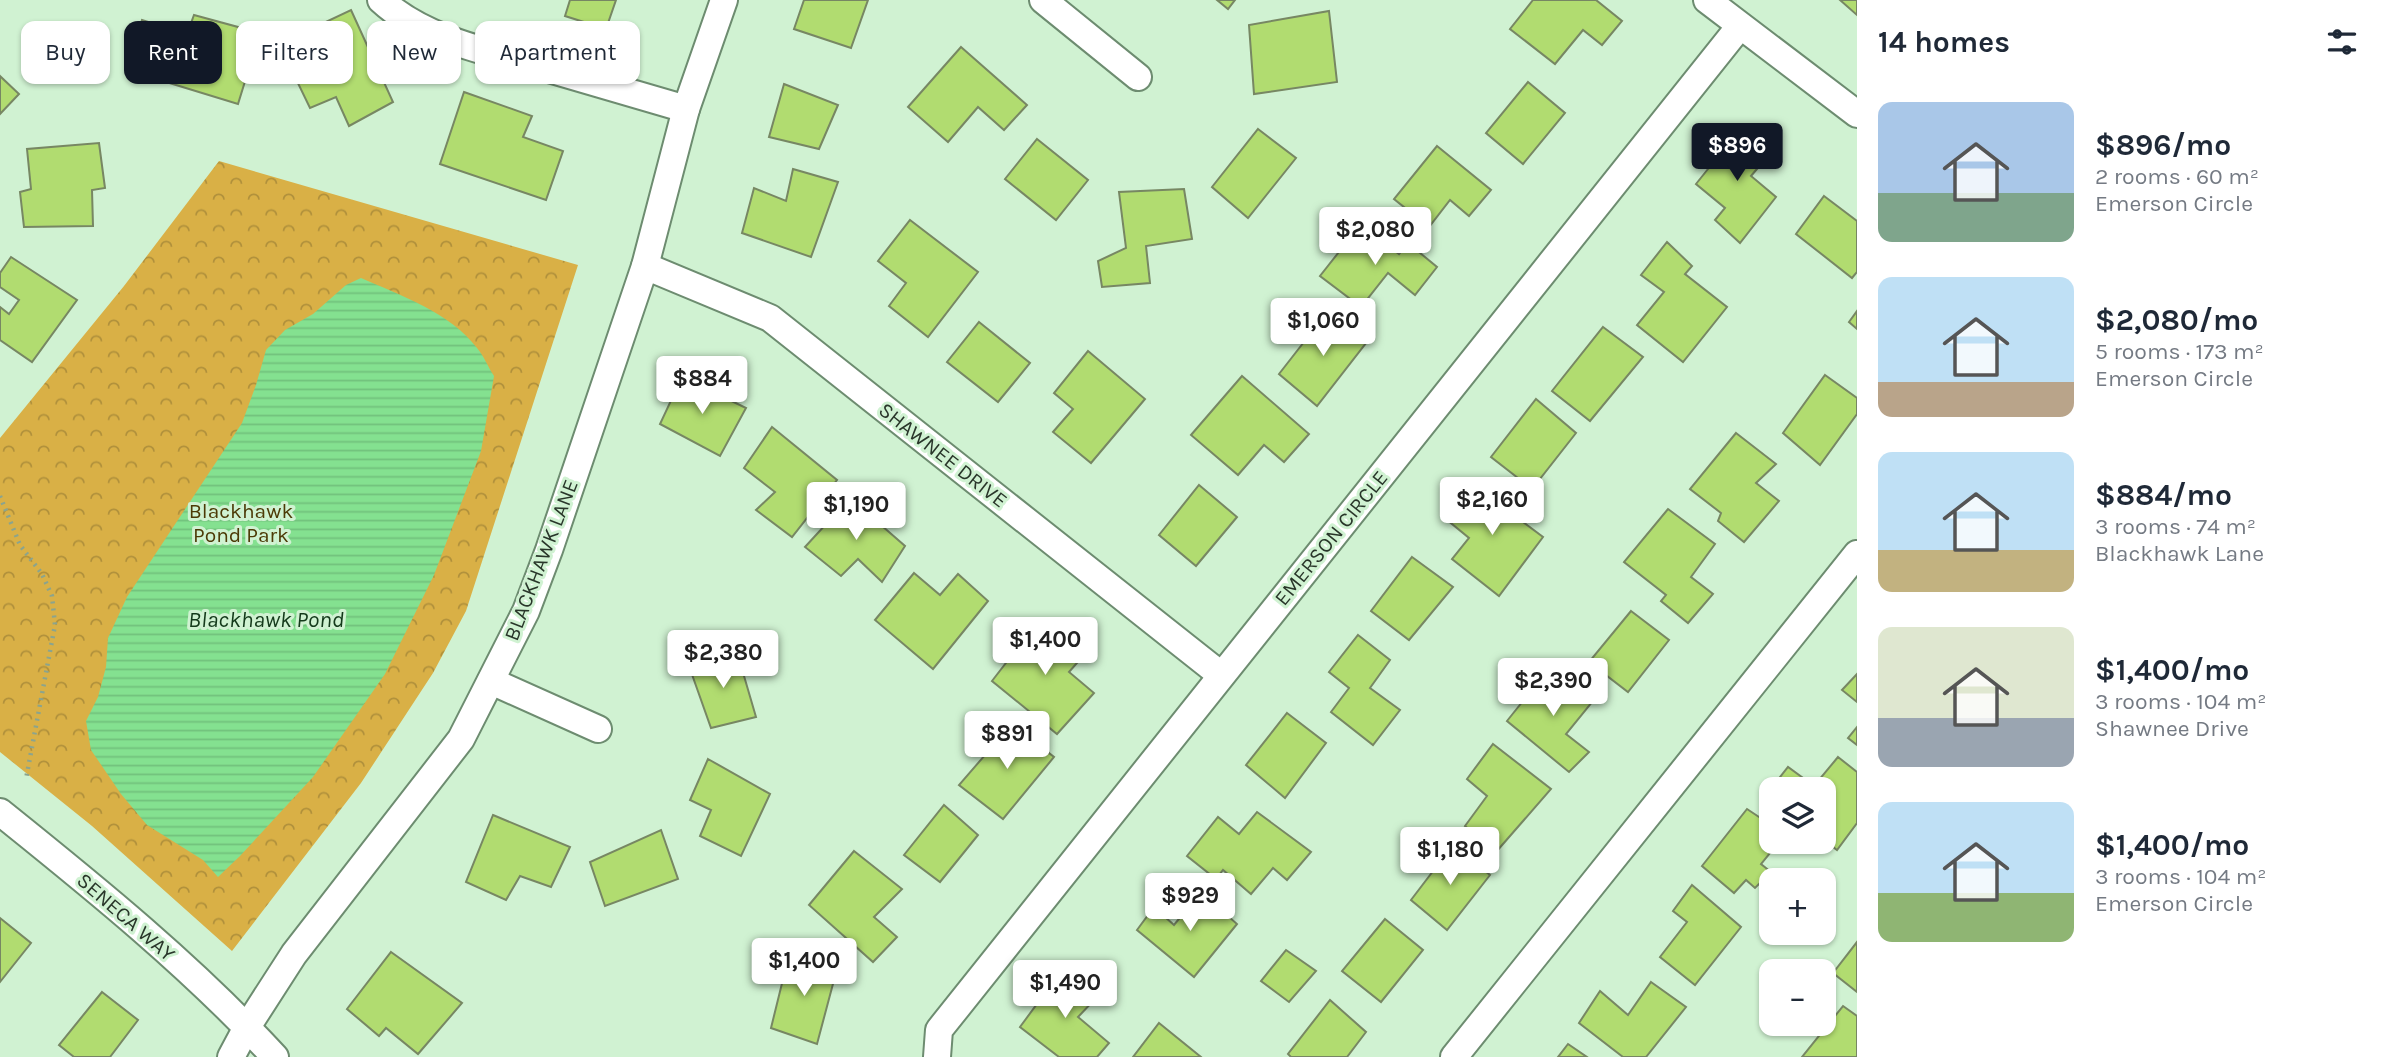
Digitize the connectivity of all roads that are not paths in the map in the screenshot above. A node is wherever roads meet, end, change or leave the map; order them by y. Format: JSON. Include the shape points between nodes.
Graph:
{"nodes":[{"id":1,"x":381,"y":0,"type":"edge"},
{"id":2,"x":723,"y":0,"type":"edge"},
{"id":3,"x":1043,"y":0,"type":"edge"},
{"id":4,"x":1707,"y":0,"type":"edge"},
{"id":5,"x":1740,"y":26,"type":"junction"},
{"id":6,"x":1138,"y":77,"type":"dead end"},
{"id":7,"x":686,"y":109,"type":"junction"},
{"id":8,"x":1857,"y":114,"type":"edge"},
{"id":9,"x":645,"y":266,"type":"junction"},
{"id":10,"x":1857,"y":554,"type":"edge"},
{"id":11,"x":1222,"y":675,"type":"junction"},
{"id":12,"x":491,"y":681,"type":"junction"},
{"id":13,"x":598,"y":729,"type":"dead end"},
{"id":14,"x":0,"y":812,"type":"edge"},
{"id":15,"x":247,"y":1027,"type":"junction"},
{"id":16,"x":231,"y":1057,"type":"edge"},
{"id":17,"x":275,"y":1057,"type":"edge"},
{"id":18,"x":937,"y":1057,"type":"edge"},
{"id":19,"x":1454,"y":1057,"type":"edge"}],
"edges":[{"from":1,"to":7,"type":"street","via":[[435,34]]},
{"from":2,"to":7,"type":"street","name":"BLACKHAWK LANE"},
{"from":3,"to":6,"type":"street"},
{"from":4,"to":5,"type":"street"},
{"from":5,"to":8,"type":"street"},
{"from":5,"to":11,"type":"street","name":"EMERSON CIRCLE"},
{"from":7,"to":9,"type":"street","name":"BLACKHAWK LANE"},
{"from":9,"to":11,"type":"street","name":"SHAWNEE DRIVE","via":[[770,318]]},
{"from":9,"to":12,"type":"street","name":"BLACKHAWK LANE","via":[[549,550],[526,611]]},
{"from":10,"to":19,"type":"street"},
{"from":11,"to":18,"type":"street","name":"EMERSON CIRCLE","via":[[939,1030]]},
{"from":12,"to":13,"type":"street"},
{"from":12,"to":15,"type":"street","name":"BLACKHAWK LANE","via":[[461,739],[294,954]]},
{"from":14,"to":15,"type":"street","name":"SENECA WAY","via":[[123,912]]},
{"from":15,"to":16,"type":"street","name":"BLACKHAWK LANE"},
{"from":15,"to":17,"type":"street","name":"SENECA WAY"}]}
